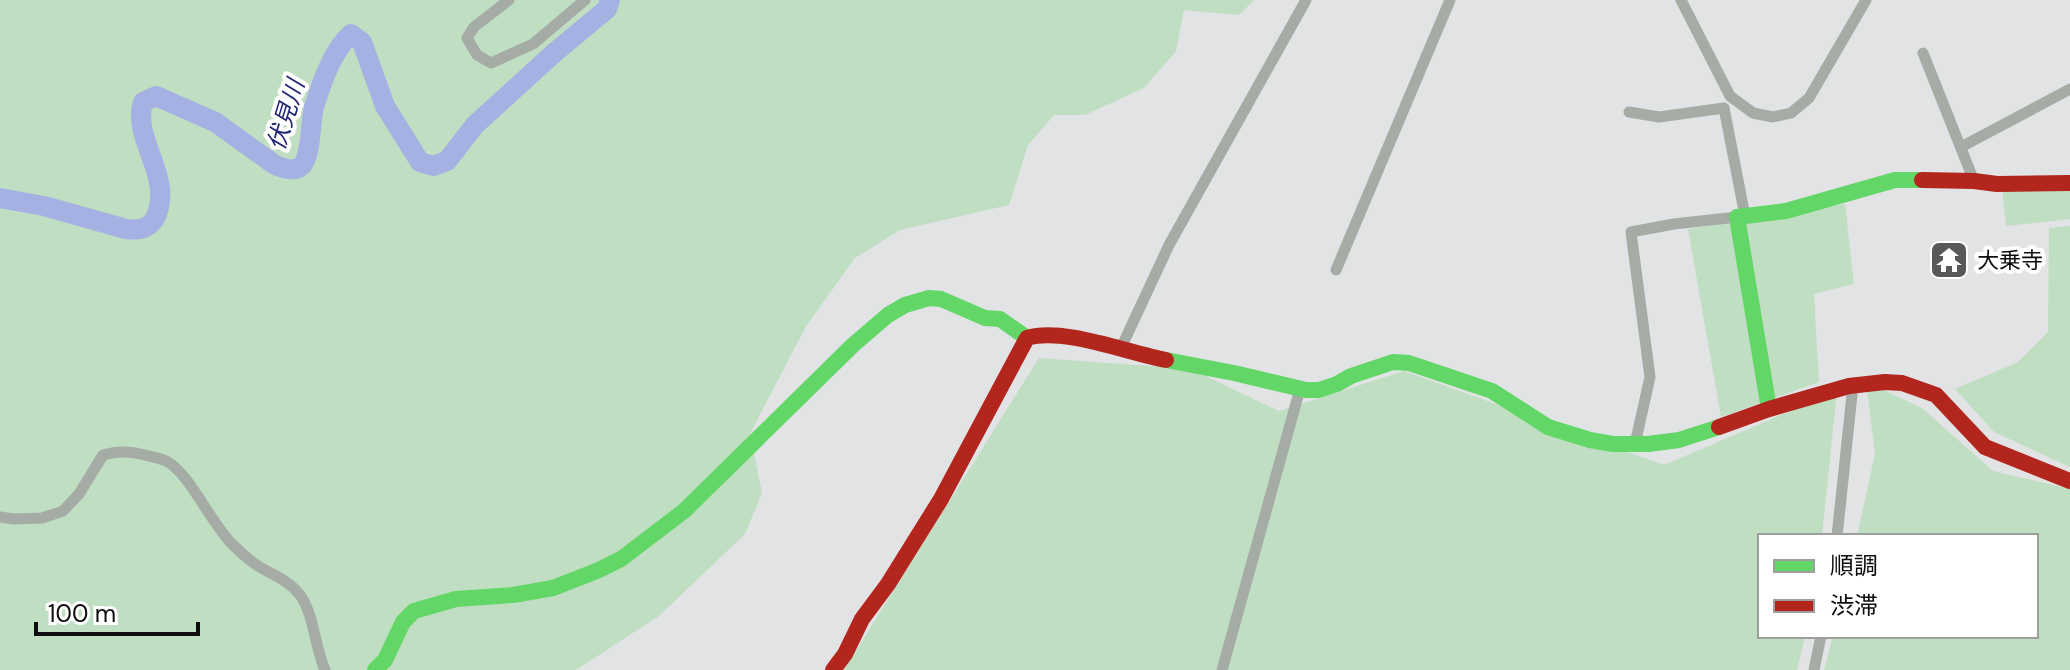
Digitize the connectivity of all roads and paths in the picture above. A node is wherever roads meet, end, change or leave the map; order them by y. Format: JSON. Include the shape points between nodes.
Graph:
{"nodes":[{"id":1,"x":509,"y":0,"type":"edge"},
{"id":2,"x":585,"y":0,"type":"edge"},
{"id":3,"x":1306,"y":0,"type":"edge"},
{"id":4,"x":1450,"y":0,"type":"edge"},
{"id":5,"x":1681,"y":0,"type":"edge"},
{"id":6,"x":1866,"y":0,"type":"edge"},
{"id":7,"x":1923,"y":53,"type":"dead end"},
{"id":8,"x":2070,"y":89,"type":"edge"},
{"id":9,"x":1629,"y":112,"type":"dead end"},
{"id":10,"x":1961,"y":147,"type":"junction"},
{"id":11,"x":1974,"y":181,"type":"junction"},
{"id":12,"x":2070,"y":183,"type":"edge"},
{"id":13,"x":1741,"y":216,"type":"junction"},
{"id":14,"x":1336,"y":270,"type":"dead end"},
{"id":15,"x":1027,"y":338,"type":"junction"},
{"id":16,"x":1121,"y":348,"type":"junction"},
{"id":17,"x":1849,"y":386,"type":"junction"},
{"id":18,"x":1300,"y":389,"type":"junction"},
{"id":19,"x":1769,"y":409,"type":"junction"},
{"id":20,"x":1635,"y":444,"type":"junction"},
{"id":21,"x":2070,"y":481,"type":"edge"},
{"id":22,"x":0,"y":517,"type":"edge"},
{"id":23,"x":1837,"y":534,"type":"edge"},
{"id":24,"x":1821,"y":638,"type":"edge"},
{"id":25,"x":325,"y":670,"type":"edge"},
{"id":26,"x":375,"y":670,"type":"edge"},
{"id":27,"x":833,"y":670,"type":"edge"},
{"id":28,"x":1222,"y":670,"type":"edge"},
{"id":29,"x":1814,"y":670,"type":"edge"}],
"edges":[{"from":1,"to":2,"type":"street","via":[[467,38],[477,55],[491,63],[533,44]]},
{"from":3,"to":16,"type":"street","via":[[1169,245]]},
{"from":4,"to":14,"type":"street"},
{"from":5,"to":6,"type":"street","via":[[1730,96],[1753,113],[1773,117],[1791,113],[1809,98]]},
{"from":7,"to":10,"type":"street"},
{"from":8,"to":10,"type":"street"},
{"from":9,"to":13,"type":"street","via":[[1659,117],[1724,108]]},
{"from":10,"to":11,"type":"street"},
{"from":11,"to":12,"type":"street"},
{"from":11,"to":13,"type":"street","via":[[1895,180],[1786,211]]},
{"from":13,"to":19,"type":"street"},
{"from":13,"to":20,"type":"street","via":[[1631,232],[1650,377]]},
{"from":15,"to":16,"type":"street","via":[[1051,335]]},
{"from":15,"to":26,"type":"street","via":[[1000,319],[941,299],[905,305],[853,345],[684,511],[621,559],[553,588],[456,599],[414,611]]},
{"from":15,"to":27,"type":"street","via":[[941,499]]},
{"from":16,"to":18,"type":"street"},
{"from":17,"to":19,"type":"street"},
{"from":17,"to":21,"type":"street","via":[[1902,383],[1936,395],[1985,447]]},
{"from":17,"to":23,"type":"street"},
{"from":18,"to":20,"type":"street","via":[[1319,390],[1393,362],[1409,363],[1492,391],[1548,427],[1590,440]]},
{"from":18,"to":28,"type":"street"},
{"from":19,"to":20,"type":"street","via":[[1679,440]]},
{"from":22,"to":25,"type":"street","via":[[42,518],[63,511],[103,455],[139,453],[167,461],[181,472],[232,544],[299,593]]},
{"from":24,"to":29,"type":"street"}]}
